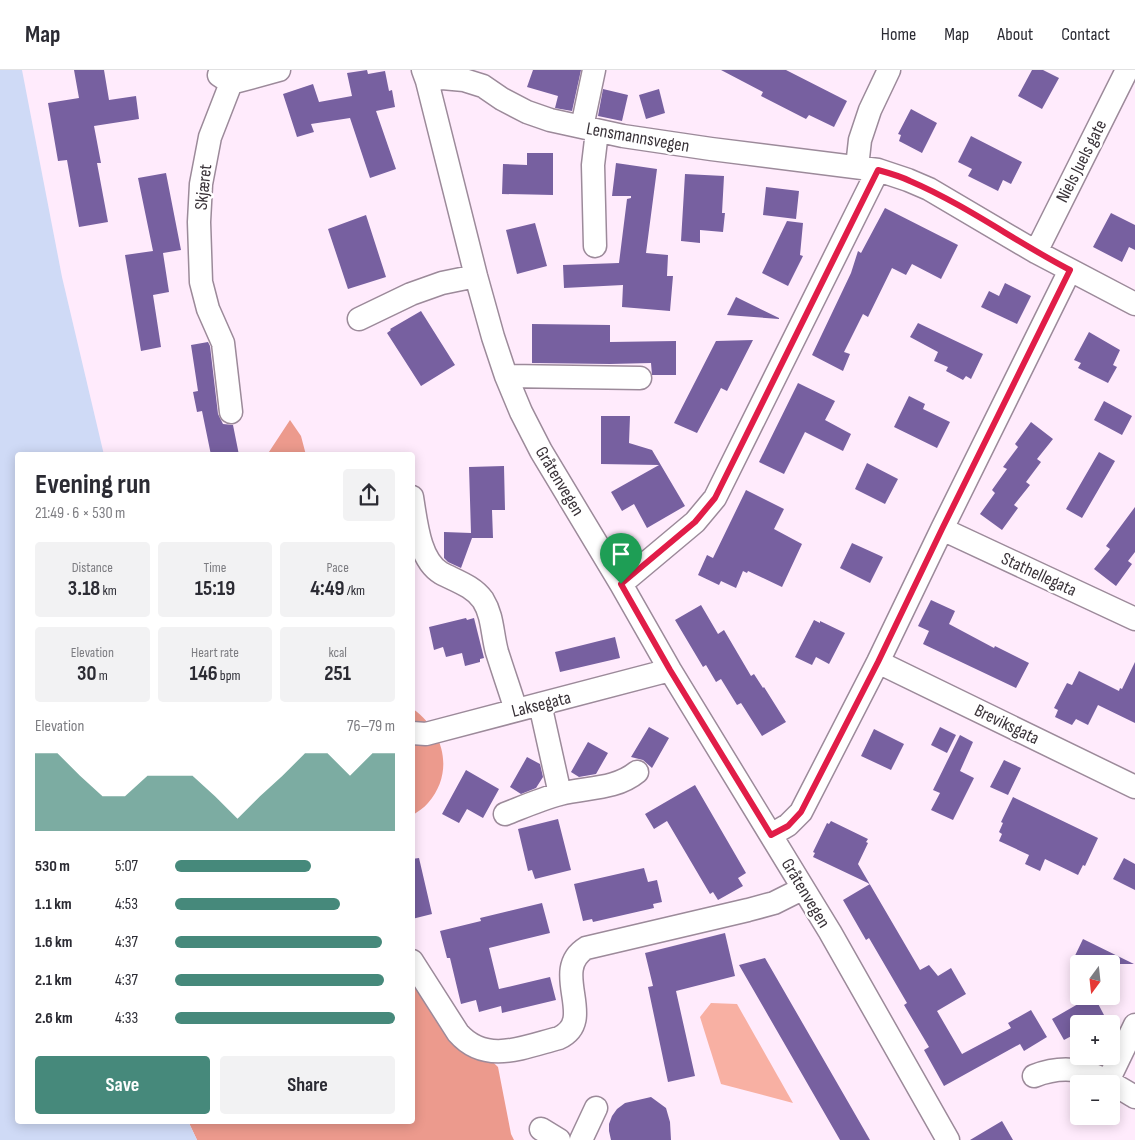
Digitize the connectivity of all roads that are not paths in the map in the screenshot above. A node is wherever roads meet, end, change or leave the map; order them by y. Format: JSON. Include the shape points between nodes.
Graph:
{"nodes":[{"id":1,"x":212,"y":70,"type":"edge"},
{"id":2,"x":279,"y":70,"type":"edge"},
{"id":3,"x":594,"y":70,"type":"edge"},
{"id":4,"x":888,"y":70,"type":"edge"},
{"id":5,"x":1127,"y":70,"type":"edge"},
{"id":6,"x":228,"y":76,"type":"edge"},
{"id":7,"x":425,"y":76,"type":"edge"},
{"id":8,"x":589,"y":129,"type":"junction"},
{"id":9,"x":867,"y":168,"type":"junction"},
{"id":10,"x":596,"y":246,"type":"dead end"},
{"id":11,"x":1036,"y":252,"type":"junction"},
{"id":12,"x":1070,"y":270,"type":"junction"},
{"id":13,"x":476,"y":276,"type":"junction"},
{"id":14,"x":1135,"y":304,"type":"edge"},
{"id":15,"x":359,"y":319,"type":"dead end"},
{"id":16,"x":506,"y":376,"type":"junction"},
{"id":17,"x":640,"y":378,"type":"dead end"},
{"id":18,"x":231,"y":412,"type":"dead end"},
{"id":19,"x":415,"y":516,"type":"edge"},
{"id":20,"x":942,"y":529,"type":"junction"},
{"id":21,"x":621,"y":584,"type":"junction"},
{"id":22,"x":1135,"y":619,"type":"edge"},
{"id":23,"x":878,"y":662,"type":"junction"},
{"id":24,"x":670,"y":670,"type":"junction"},
{"id":25,"x":540,"y":704,"type":"junction"},
{"id":26,"x":516,"y":710,"type":"junction"},
{"id":27,"x":415,"y":733,"type":"edge"},
{"id":28,"x":637,"y":772,"type":"dead end"},
{"id":29,"x":1135,"y":787,"type":"edge"},
{"id":30,"x":560,"y":794,"type":"junction"},
{"id":31,"x":505,"y":814,"type":"dead end"},
{"id":32,"x":771,"y":835,"type":"junction"},
{"id":33,"x":802,"y":889,"type":"junction"},
{"id":34,"x":415,"y":966,"type":"edge"},
{"id":35,"x":1135,"y":1025,"type":"edge"},
{"id":36,"x":1092,"y":1075,"type":"edge"},
{"id":37,"x":1111,"y":1075,"type":"edge"},
{"id":38,"x":1034,"y":1076,"type":"dead end"},
{"id":39,"x":1120,"y":1088,"type":"edge"},
{"id":40,"x":1135,"y":1097,"type":"edge"},
{"id":41,"x":596,"y":1108,"type":"dead end"},
{"id":42,"x":938,"y":1137,"type":"edge"},
{"id":43,"x":581,"y":1140,"type":"edge"}],
"edges":[{"from":1,"to":6,"type":"street"},
{"from":2,"to":6,"type":"street"},
{"from":3,"to":8,"type":"street"},
{"from":4,"to":9,"type":"street","via":[[860,140]]},
{"from":5,"to":11,"type":"street","name":"Niels Juels gate"},
{"from":6,"to":18,"type":"street","name":"Skjæret","via":[[210,137],[201,184],[199,222],[201,282],[208,309],[223,343]]},
{"from":7,"to":8,"type":"street","name":"Lensmannsvegen","via":[[464,80],[483,86],[527,112]]},
{"from":7,"to":13,"type":"street","name":"Gråtenvegen"},
{"from":8,"to":9,"type":"street","name":"Lensmannsvegen","via":[[710,149]]},
{"from":8,"to":10,"type":"street"},
{"from":9,"to":11,"type":"street","name":"Lensmannsvegen","via":[[929,189]]},
{"from":9,"to":21,"type":"street","via":[[715,498],[695,522]]},
{"from":11,"to":12,"type":"street","name":"Lensmannsvegen"},
{"from":12,"to":14,"type":"street","name":"Lensmannsvegen"},
{"from":12,"to":20,"type":"street"},
{"from":13,"to":15,"type":"street","via":[[419,291]]},
{"from":13,"to":16,"type":"street","name":"Gråtenvegen"},
{"from":16,"to":17,"type":"street"},
{"from":16,"to":21,"type":"street","name":"Gråtenvegen","via":[[541,451]]},
{"from":19,"to":26,"type":"street","via":[[424,554],[432,567],[467,586],[482,599],[490,616]]},
{"from":20,"to":22,"type":"street","name":"Stathellegata"},
{"from":20,"to":23,"type":"street"},
{"from":21,"to":24,"type":"street","name":"Gråtenvegen"},
{"from":23,"to":29,"type":"street","name":"Breviksgata"},
{"from":23,"to":32,"type":"street","via":[[801,812],[788,826]]},
{"from":24,"to":25,"type":"street","name":"Laksegata"},
{"from":24,"to":32,"type":"street","name":"Gråtenvegen"},
{"from":25,"to":26,"type":"street","name":"Laksegata"},
{"from":25,"to":30,"type":"street"},
{"from":26,"to":27,"type":"street","name":"Laksegata","via":[[426,734]]},
{"from":28,"to":30,"type":"street","via":[[627,780]]},
{"from":30,"to":31,"type":"street"},
{"from":32,"to":33,"type":"street","name":"Gråtenvegen"},
{"from":33,"to":34,"type":"street","via":[[782,900],[748,910],[586,948],[575,958],[570,974],[576,1008],[573,1025],[559,1038],[506,1051],[490,1051],[465,1042]]},
{"from":33,"to":42,"type":"street","name":"Gråtenvegen","via":[[830,932]]},
{"from":35,"to":37,"type":"street"},
{"from":36,"to":38,"type":"street","via":[[1063,1068]]},
{"from":39,"to":40,"type":"street"},
{"from":41,"to":43,"type":"street"}]}
